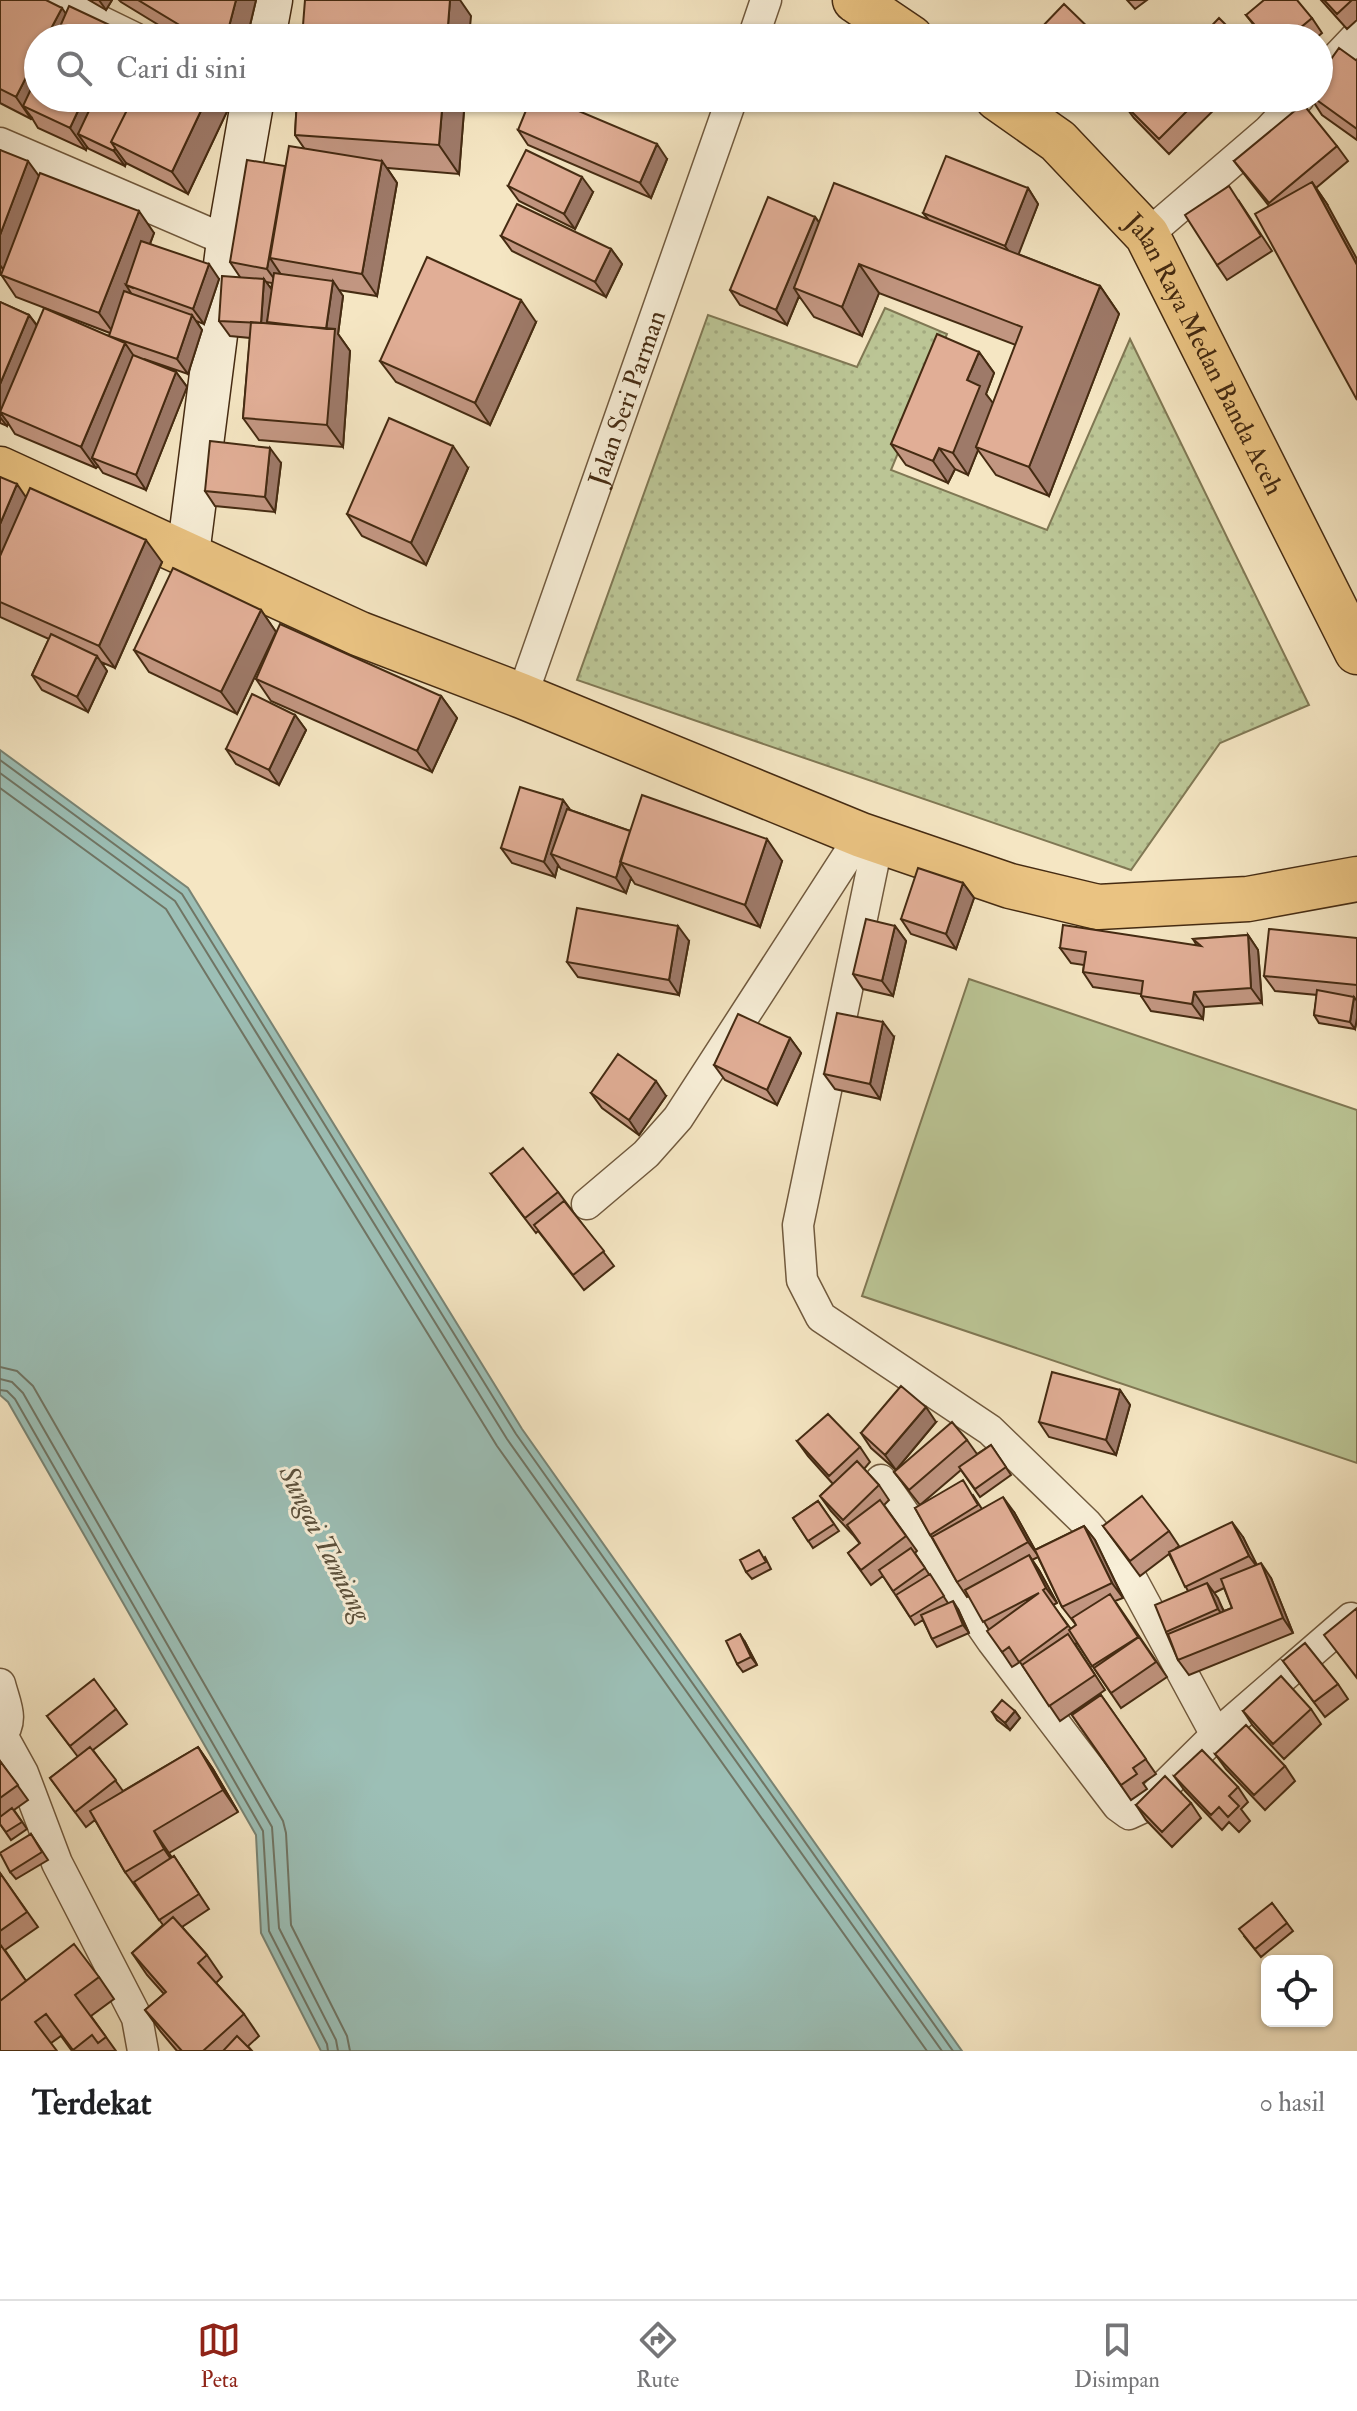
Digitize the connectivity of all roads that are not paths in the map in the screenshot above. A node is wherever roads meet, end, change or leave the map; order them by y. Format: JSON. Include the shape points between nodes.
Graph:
{"nodes":[{"id":1,"x":57,"y":0,"type":"edge"},
{"id":2,"x":271,"y":0,"type":"edge"},
{"id":3,"x":766,"y":0,"type":"edge"},
{"id":4,"x":855,"y":0,"type":"edge"},
{"id":5,"x":106,"y":24,"type":"edge"},
{"id":6,"x":267,"y":24,"type":"edge"},
{"id":7,"x":758,"y":24,"type":"edge"},
{"id":8,"x":890,"y":24,"type":"edge"},
{"id":9,"x":1357,"y":36,"type":"edge"},
{"id":10,"x":1333,"y":61,"type":"edge"},
{"id":11,"x":251,"y":112,"type":"edge"},
{"id":12,"x":727,"y":112,"type":"edge"},
{"id":13,"x":1017,"y":112,"type":"edge"},
{"id":14,"x":1286,"y":112,"type":"edge"},
{"id":15,"x":0,"y":143,"type":"edge"},
{"id":16,"x":1147,"y":235,"type":"junction"},
{"id":17,"x":228,"y":241,"type":"junction"},
{"id":18,"x":0,"y":469,"type":"edge"},
{"id":19,"x":188,"y":554,"type":"junction"},
{"id":20,"x":1357,"y":652,"type":"edge"},
{"id":21,"x":522,"y":696,"type":"junction"},
{"id":22,"x":870,"y":838,"type":"junction"},
{"id":23,"x":1357,"y":879,"type":"edge"},
{"id":24,"x":587,"y":1204,"type":"dead end"},
{"id":25,"x":881,"y":1480,"type":"dead end"},
{"id":26,"x":1351,"y":1618,"type":"edge"},
{"id":27,"x":0,"y":1684,"type":"edge"},
{"id":28,"x":1216,"y":1735,"type":"junction"},
{"id":29,"x":1,"y":1736,"type":"edge"},
{"id":30,"x":143,"y":2051,"type":"edge"}],
"edges":[{"from":1,"to":5,"type":"street"},
{"from":2,"to":6,"type":"street"},
{"from":3,"to":7,"type":"street"},
{"from":4,"to":8,"type":"highway"},
{"from":9,"to":10,"type":"street"},
{"from":11,"to":17,"type":"street"},
{"from":12,"to":21,"type":"street","name":"Jalan Seri Parman"},
{"from":13,"to":16,"type":"highway","name":"Jalan Raya Medan Banda Aceh","via":[[1058,141]]},
{"from":14,"to":16,"type":"street"},
{"from":15,"to":17,"type":"street"},
{"from":16,"to":20,"type":"highway","name":"Jalan Raya Medan Banda Aceh"},
{"from":17,"to":19,"type":"street"},
{"from":18,"to":19,"type":"highway"},
{"from":19,"to":21,"type":"highway","via":[[360,634]]},
{"from":21,"to":22,"type":"highway"},
{"from":22,"to":23,"type":"highway","via":[[1010,886],[1098,907],[1248,899]]},
{"from":22,"to":24,"type":"street","via":[[678,1118],[646,1154]]},
{"from":22,"to":28,"type":"street","via":[[798,1225],[802,1280],[821,1317],[990,1430],[1086,1523],[1129,1574]]},
{"from":25,"to":28,"type":"street","via":[[992,1641],[1118,1806],[1129,1814],[1142,1808]]},
{"from":26,"to":28,"type":"street"},
{"from":27,"to":29,"type":"street","via":[[10,1718]]},
{"from":29,"to":30,"type":"street","via":[[23,1773],[57,1863],[137,2018]]}]}
